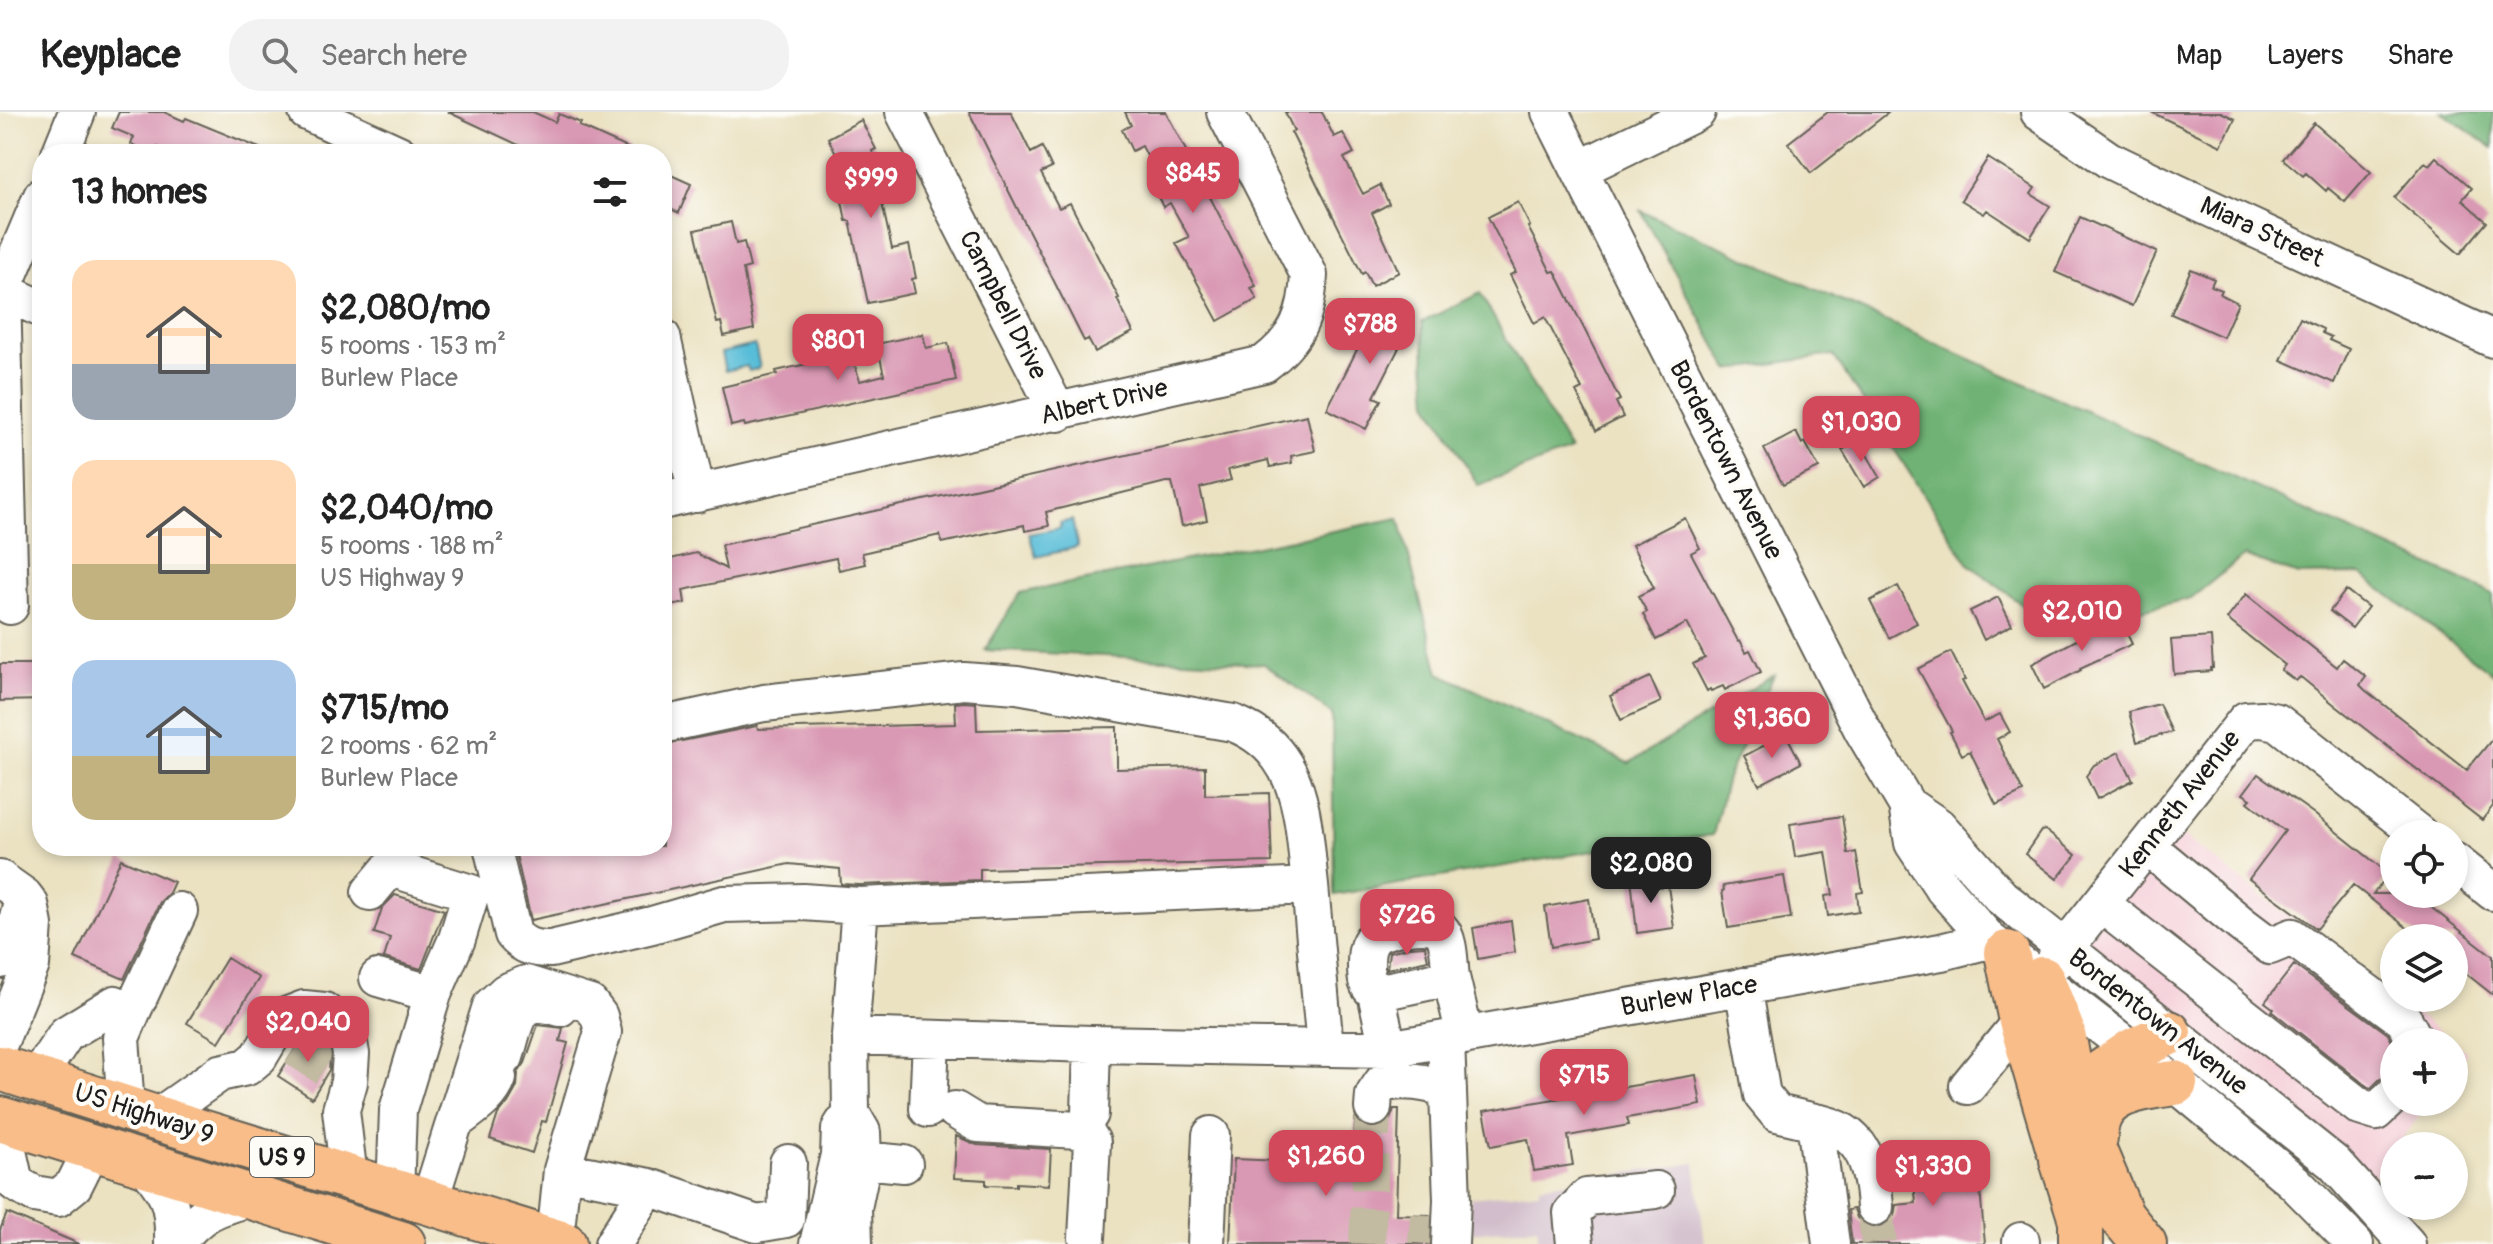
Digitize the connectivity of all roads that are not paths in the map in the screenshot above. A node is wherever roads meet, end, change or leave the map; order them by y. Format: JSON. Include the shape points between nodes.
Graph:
{"nodes":[{"id":1,"x":77,"y":112,"type":"edge"},
{"id":2,"x":307,"y":112,"type":"edge"},
{"id":3,"x":904,"y":112,"type":"edge"},
{"id":4,"x":1225,"y":112,"type":"edge"},
{"id":5,"x":1550,"y":112,"type":"edge"},
{"id":6,"x":1697,"y":112,"type":"edge"},
{"id":7,"x":2039,"y":112,"type":"edge"},
{"id":8,"x":2077,"y":122,"type":"edge"},
{"id":9,"x":64,"y":144,"type":"edge"},
{"id":10,"x":377,"y":144,"type":"edge"},
{"id":11,"x":1580,"y":169,"type":"junction"},
{"id":12,"x":32,"y":219,"type":"edge"},
{"id":13,"x":1,"y":291,"type":"edge"},
{"id":14,"x":32,"y":305,"type":"edge"},
{"id":15,"x":2493,"y":339,"type":"edge"},
{"id":16,"x":672,"y":382,"type":"edge"},
{"id":17,"x":1058,"y":413,"type":"junction"},
{"id":18,"x":697,"y":494,"type":"junction"},
{"id":19,"x":672,"y":499,"type":"edge"},
{"id":20,"x":17,"y":606,"type":"edge"},
{"id":21,"x":672,"y":723,"type":"edge"},
{"id":22,"x":1907,"y":805,"type":"junction"},
{"id":23,"x":2401,"y":820,"type":"edge"},
{"id":24,"x":2147,"y":846,"type":"junction"},
{"id":25,"x":494,"y":856,"type":"edge"},
{"id":26,"x":2468,"y":872,"type":"edge"},
{"id":27,"x":1310,"y":886,"type":"junction"},
{"id":28,"x":12,"y":888,"type":"edge"},
{"id":29,"x":370,"y":892,"type":"dead end"},
{"id":30,"x":2493,"y":892,"type":"edge"},
{"id":31,"x":2101,"y":904,"type":"junction"},
{"id":32,"x":860,"y":906,"type":"junction"},
{"id":33,"x":179,"y":911,"type":"dead end"},
{"id":34,"x":1998,"y":946,"type":"junction"},
{"id":35,"x":0,"y":960,"type":"edge"},
{"id":36,"x":2053,"y":964,"type":"junction"},
{"id":37,"x":1451,"y":977,"type":"junction"},
{"id":38,"x":1743,"y":986,"type":"junction"},
{"id":39,"x":1376,"y":993,"type":"junction"},
{"id":40,"x":433,"y":994,"type":"junction"},
{"id":41,"x":132,"y":1012,"type":"junction"},
{"id":42,"x":2021,"y":1021,"type":"junction"},
{"id":43,"x":2408,"y":1028,"type":"edge"},
{"id":44,"x":850,"y":1036,"type":"junction"},
{"id":45,"x":420,"y":1037,"type":"junction"},
{"id":46,"x":1455,"y":1038,"type":"junction"},
{"id":47,"x":931,"y":1039,"type":"junction"},
{"id":48,"x":0,"y":1041,"type":"edge"},
{"id":49,"x":2150,"y":1042,"type":"junction"},
{"id":50,"x":1092,"y":1044,"type":"junction"},
{"id":51,"x":1325,"y":1047,"type":"junction"},
{"id":52,"x":1388,"y":1049,"type":"junction"},
{"id":53,"x":18,"y":1073,"type":"edge"},
{"id":54,"x":2175,"y":1083,"type":"junction"},
{"id":55,"x":1968,"y":1086,"type":"dead end"},
{"id":56,"x":1448,"y":1089,"type":"junction"},
{"id":57,"x":2075,"y":1099,"type":"junction"},
{"id":58,"x":1373,"y":1108,"type":"tunnel mouth"},
{"id":59,"x":2380,"y":1108,"type":"edge"},
{"id":60,"x":141,"y":1113,"type":"junction"},
{"id":61,"x":851,"y":1113,"type":"junction"},
{"id":62,"x":1090,"y":1114,"type":"dead end"},
{"id":63,"x":1,"y":1119,"type":"edge"},
{"id":64,"x":455,"y":1122,"type":"junction"},
{"id":65,"x":1815,"y":1122,"type":"junction"},
{"id":66,"x":574,"y":1129,"type":"junction"},
{"id":67,"x":1211,"y":1135,"type":"dead end"},
{"id":68,"x":93,"y":1147,"type":"junction"},
{"id":69,"x":1450,"y":1153,"type":"junction"},
{"id":70,"x":2079,"y":1157,"type":"junction"},
{"id":71,"x":863,"y":1160,"type":"junction"},
{"id":72,"x":143,"y":1163,"type":"junction"},
{"id":73,"x":788,"y":1163,"type":"dead end"},
{"id":74,"x":904,"y":1164,"type":"dead end"},
{"id":75,"x":562,"y":1170,"type":"junction"},
{"id":76,"x":349,"y":1178,"type":"junction"},
{"id":77,"x":649,"y":1187,"type":"junction"},
{"id":78,"x":7,"y":1190,"type":"edge"},
{"id":79,"x":1656,"y":1190,"type":"dead end"},
{"id":80,"x":253,"y":1197,"type":"junction"},
{"id":81,"x":412,"y":1198,"type":"junction"},
{"id":82,"x":1875,"y":1207,"type":"tunnel mouth"},
{"id":83,"x":1428,"y":1215,"type":"tunnel mouth"},
{"id":84,"x":1087,"y":1238,"type":"dead end"},
{"id":85,"x":560,"y":1243,"type":"edge"},
{"id":86,"x":174,"y":1244,"type":"edge"},
{"id":87,"x":403,"y":1244,"type":"edge"},
{"id":88,"x":613,"y":1244,"type":"edge"},
{"id":89,"x":818,"y":1244,"type":"edge"},
{"id":90,"x":854,"y":1244,"type":"edge"},
{"id":91,"x":1206,"y":1244,"type":"edge"},
{"id":92,"x":1450,"y":1244,"type":"tunnel mouth"},
{"id":93,"x":1575,"y":1244,"type":"edge"},
{"id":94,"x":1831,"y":1244,"type":"edge"},
{"id":95,"x":2081,"y":1244,"type":"edge"},
{"id":96,"x":2144,"y":1244,"type":"edge"},
{"id":97,"x":2355,"y":1244,"type":"edge"},
{"id":98,"x":2407,"y":1244,"type":"edge"}],
"edges":[{"from":1,"to":9,"type":"street"},
{"from":2,"to":10,"type":"street"},
{"from":3,"to":17,"type":"street","name":"Campbell Drive"},
{"from":4,"to":17,"type":"street","name":"Albert Drive","via":[[1309,275],[1304,310],[1292,340],[1264,364]]},
{"from":5,"to":11,"type":"street","name":"Bordentown Avenue"},
{"from":6,"to":11,"type":"street"},
{"from":7,"to":8,"type":"street","name":"Miara Street"},
{"from":8,"to":15,"type":"street","name":"Miara Street","via":[[2109,160]]},
{"from":11,"to":22,"type":"street","name":"Bordentown Avenue","via":[[1862,729]]},
{"from":12,"to":13,"type":"street"},
{"from":13,"to":14,"type":"street"},
{"from":13,"to":20,"type":"street"},
{"from":16,"to":18,"type":"street"},
{"from":17,"to":18,"type":"street","name":"Albert Drive"},
{"from":18,"to":19,"type":"street","name":"Albert Drive"},
{"from":21,"to":27,"type":"street","via":[[764,703],[964,681],[1017,685],[1233,723],[1268,744],[1291,776],[1301,804]]},
{"from":22,"to":34,"type":"street","name":"Bordentown Avenue","via":[[1913,843],[1943,888]]},
{"from":22,"to":36,"type":"street","name":"Bordentown Avenue","via":[[1938,826]]},
{"from":23,"to":24,"type":"street","name":"Kenneth Avenue","via":[[2277,722],[2246,720]]},
{"from":24,"to":31,"type":"street","name":"Kenneth Avenue"},
{"from":24,"to":43,"type":"street","via":[[2270,946],[2292,937]]},
{"from":25,"to":32,"type":"street","via":[[513,934],[536,949],[724,904]]},
{"from":26,"to":30,"type":"street"},
{"from":27,"to":32,"type":"street"},
{"from":27,"to":51,"type":"street"},
{"from":28,"to":35,"type":"street","via":[[11,944]]},
{"from":28,"to":48,"type":"street","via":[[30,904],[31,965]]},
{"from":29,"to":40,"type":"street","via":[[390,868],[471,893]]},
{"from":31,"to":36,"type":"street","name":"Kenneth Avenue"},
{"from":31,"to":59,"type":"street","via":[[2360,1107],[2376,1112]]},
{"from":32,"to":44,"type":"street"},
{"from":33,"to":41,"type":"street"},
{"from":34,"to":36,"type":"street","name":"Bordentown Avenue"},
{"from":34,"to":38,"type":"street","name":"Burlew Place"},
{"from":34,"to":42,"type":"highway"},
{"from":36,"to":49,"type":"street","name":"Bordentown Avenue"},
{"from":36,"to":57,"type":"highway"},
{"from":37,"to":39,"type":"street"},
{"from":37,"to":39,"type":"street","via":[[1440,928],[1432,924],[1385,929],[1366,949],[1366,980]]},
{"from":37,"to":46,"type":"street"},
{"from":38,"to":46,"type":"street","name":"Burlew Place"},
{"from":38,"to":65,"type":"street","via":[[1762,1095],[1777,1113]]},
{"from":39,"to":52,"type":"street"},
{"from":40,"to":45,"type":"street"},
{"from":40,"to":45,"type":"street","via":[[387,981]]},
{"from":41,"to":53,"type":"street","via":[[115,1004]]},
{"from":41,"to":60,"type":"street","via":[[121,1038]]},
{"from":42,"to":55,"type":"street"},
{"from":42,"to":70,"type":"highway"},
{"from":44,"to":47,"type":"street","name":"Burlew Place"},
{"from":44,"to":61,"type":"street"},
{"from":45,"to":81,"type":"street","via":[[398,1110]]},
{"from":46,"to":52,"type":"street","name":"Burlew Place"},
{"from":46,"to":56,"type":"street"},
{"from":47,"to":50,"type":"street","name":"Burlew Place"},
{"from":47,"to":84,"type":"street","via":[[941,1109],[978,1124],[1087,1134],[1092,1142]]},
{"from":49,"to":54,"type":"street","name":"Bordentown Avenue"},
{"from":49,"to":57,"type":"highway","via":[[2089,1081]]},
{"from":49,"to":98,"type":"street","name":"Bordentown Avenue","via":[[2240,1086],[2334,1163]]},
{"from":50,"to":51,"type":"street","name":"Burlew Place"},
{"from":50,"to":62,"type":"street"},
{"from":51,"to":52,"type":"street","name":"Burlew Place"},
{"from":53,"to":60,"type":"highway","name":"US Highway 9","number":"US 9"},
{"from":54,"to":70,"type":"highway","via":[[2114,1098],[2101,1112]]},
{"from":54,"to":97,"type":"street","name":"Bordentown Avenue","via":[[2293,1181]]},
{"from":56,"to":58,"type":"street","via":[[1423,1081],[1382,1083]]},
{"from":56,"to":69,"type":"street"},
{"from":57,"to":70,"type":"highway"},
{"from":60,"to":76,"type":"highway","name":"US Highway 9","number":"US 9"},
{"from":60,"to":76,"type":"street","via":[[220,1073],[247,1067],[284,1040],[283,1017],[304,1009],[324,1011],[348,1037],[351,1054],[339,1076]]},
{"from":61,"to":71,"type":"street","via":[[862,1132]]},
{"from":61,"to":89,"type":"street","via":[[840,1129]]},
{"from":63,"to":68,"type":"highway","name":"US Highway 9","number":"US 9"},
{"from":63,"to":78,"type":"street"},
{"from":64,"to":66,"type":"street","via":[[495,1088],[519,1011],[543,1003],[571,1013],[580,1025],[560,1103]]},
{"from":64,"to":66,"type":"street","via":[[491,1006],[526,984],[590,1004],[599,1016],[603,1032]]},
{"from":64,"to":81,"type":"street"},
{"from":65,"to":82,"type":"street","via":[[1849,1133],[1865,1156]]},
{"from":65,"to":94,"type":"street"},
{"from":66,"to":75,"type":"street"},
{"from":67,"to":91,"type":"street"},
{"from":68,"to":72,"type":"highway","name":"US Highway 9","number":"US 9"},
{"from":68,"to":78,"type":"street","via":[[74,1185],[58,1198]]},
{"from":69,"to":83,"type":"street","via":[[1430,1151]]},
{"from":69,"to":92,"type":"street"},
{"from":70,"to":95,"type":"highway"},
{"from":70,"to":96,"type":"highway"},
{"from":71,"to":74,"type":"street"},
{"from":71,"to":90,"type":"street","via":[[853,1208]]},
{"from":72,"to":80,"type":"highway","name":"US Highway 9","number":"US 9"},
{"from":72,"to":86,"type":"street","via":[[166,1190]]},
{"from":73,"to":77,"type":"street","via":[[786,1219],[757,1224]]},
{"from":75,"to":77,"type":"street"},
{"from":75,"to":85,"type":"street"},
{"from":76,"to":81,"type":"highway","name":"US Highway 9","number":"US 9"},
{"from":77,"to":88,"type":"street"},
{"from":79,"to":93,"type":"street","via":[[1587,1197],[1572,1213]]},
{"from":80,"to":86,"type":"street","via":[[211,1209]]},
{"from":80,"to":87,"type":"highway","name":"US Highway 9","number":"US 9"},
{"from":81,"to":85,"type":"highway","name":"US Highway 9","number":"US 9"}]}
